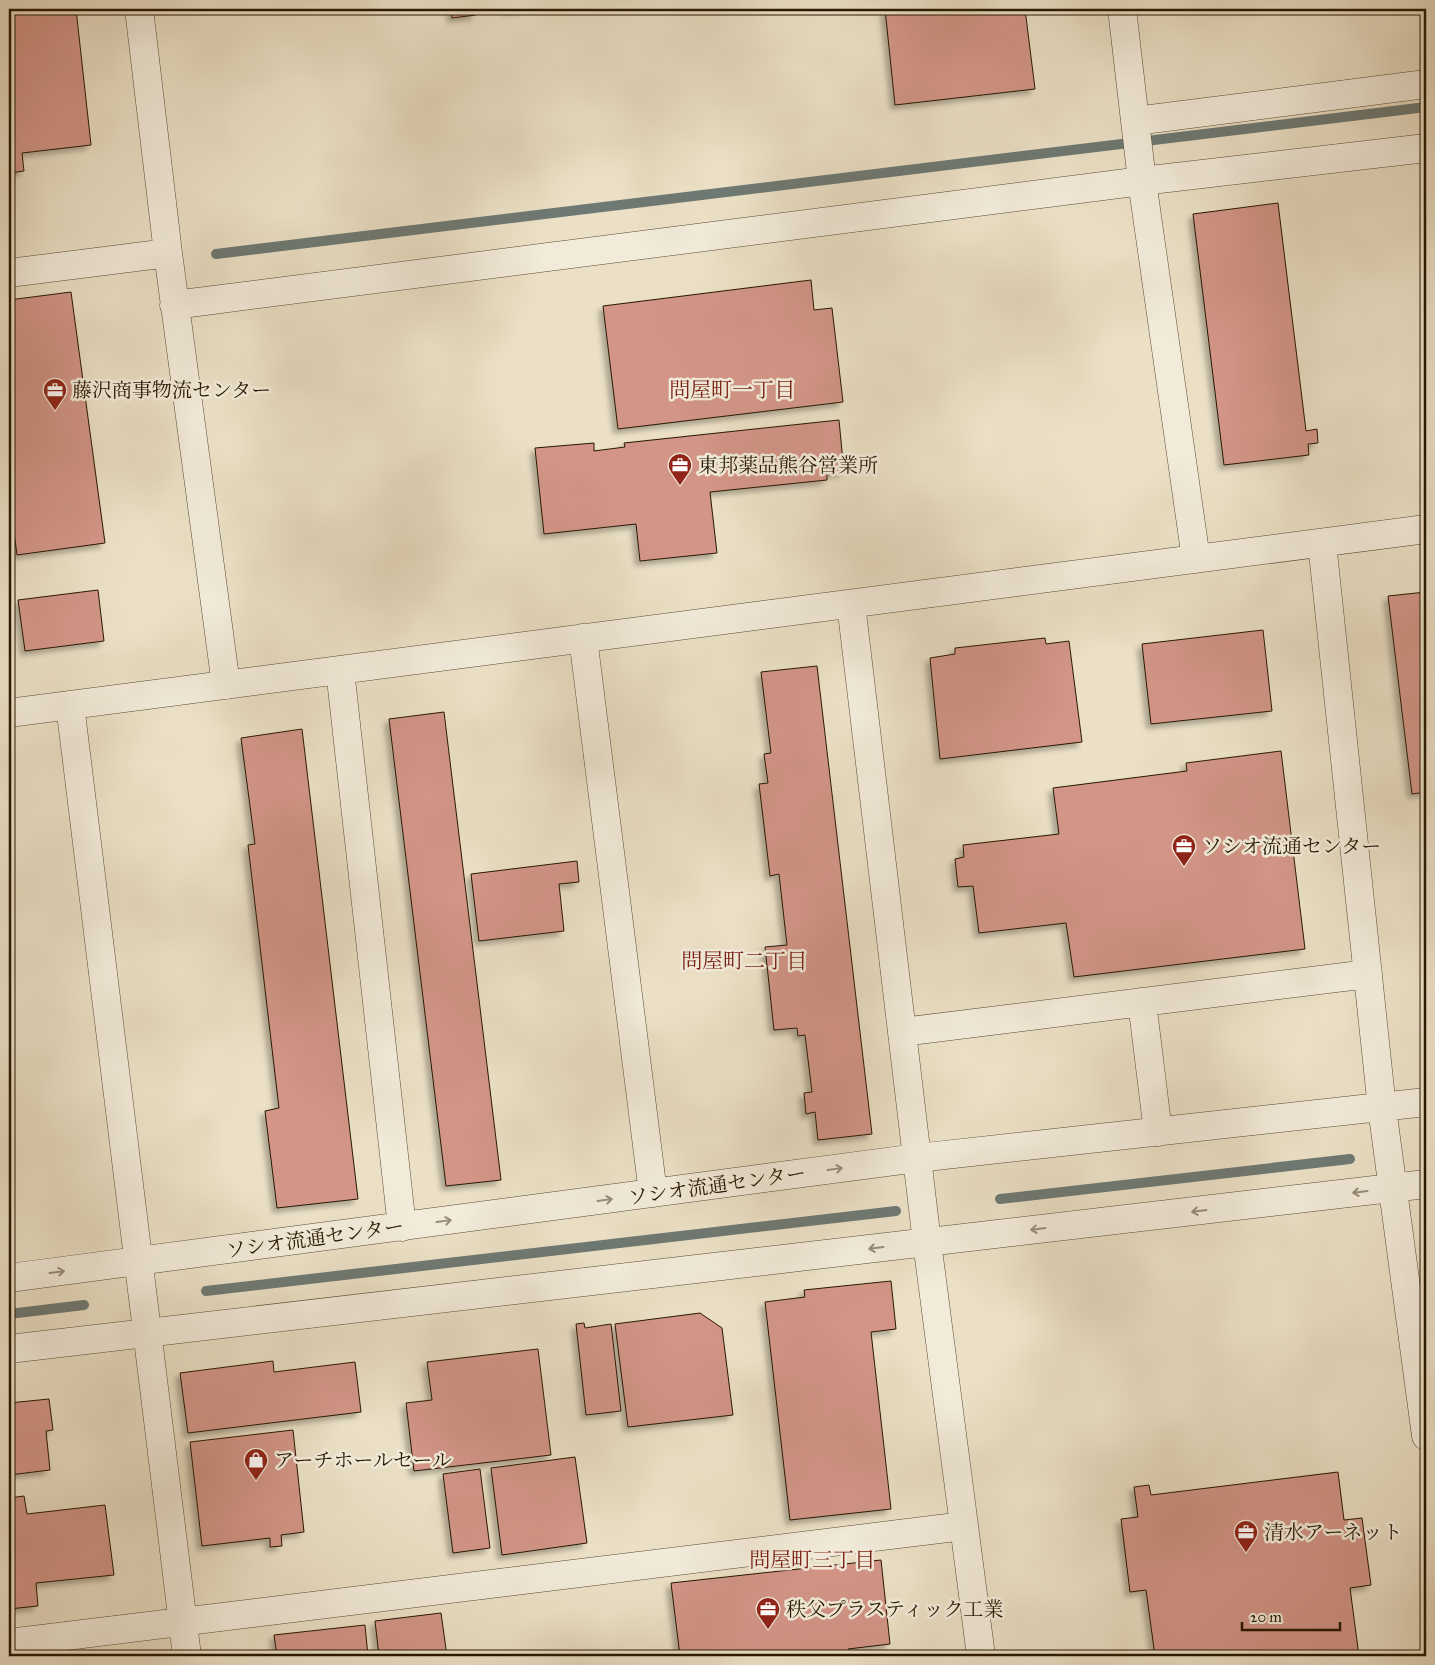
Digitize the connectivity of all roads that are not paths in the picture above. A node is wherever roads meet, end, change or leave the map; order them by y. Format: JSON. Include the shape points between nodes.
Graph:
{"nodes":[{"id":1,"x":139,"y":9,"type":"edge"},
{"id":2,"x":1122,"y":9,"type":"edge"},
{"id":3,"x":1426,"y":84,"type":"edge"},
{"id":4,"x":1135,"y":121,"type":"junction"},
{"id":5,"x":1426,"y":148,"type":"edge"},
{"id":6,"x":1142,"y":181,"type":"junction"},
{"id":7,"x":168,"y":253,"type":"junction"},
{"id":8,"x":9,"y":273,"type":"edge"},
{"id":9,"x":174,"y":305,"type":"junction"},
{"id":10,"x":1426,"y":529,"type":"edge"},
{"id":11,"x":1322,"y":543,"type":"junction"},
{"id":12,"x":1196,"y":559,"type":"junction"},
{"id":13,"x":850,"y":604,"type":"junction"},
{"id":14,"x":583,"y":638,"type":"junction"},
{"id":15,"x":340,"y":670,"type":"junction"},
{"id":16,"x":226,"y":685,"type":"junction"},
{"id":17,"x":70,"y":706,"type":"junction"},
{"id":18,"x":9,"y":713,"type":"edge"},
{"id":19,"x":1368,"y":974,"type":"junction"},
{"id":20,"x":1142,"y":1002,"type":"junction"},
{"id":21,"x":902,"y":1032,"type":"junction"},
{"id":22,"x":1426,"y":1102,"type":"edge"},
{"id":23,"x":1382,"y":1108,"type":"junction"},
{"id":24,"x":1158,"y":1132,"type":"junction"},
{"id":25,"x":917,"y":1158,"type":"junction"},
{"id":26,"x":1426,"y":1184,"type":"edge"},
{"id":27,"x":1392,"y":1188,"type":"junction"},
{"id":28,"x":653,"y":1193,"type":"junction"},
{"id":29,"x":402,"y":1227,"type":"junction"},
{"id":30,"x":927,"y":1242,"type":"junction"},
{"id":31,"x":138,"y":1262,"type":"junction"},
{"id":32,"x":9,"y":1278,"type":"edge"},
{"id":33,"x":146,"y":1332,"type":"junction"},
{"id":34,"x":9,"y":1349,"type":"edge"},
{"id":35,"x":1426,"y":1436,"type":"edge"},
{"id":36,"x":964,"y":1526,"type":"junction"},
{"id":37,"x":182,"y":1622,"type":"junction"},
{"id":38,"x":9,"y":1643,"type":"edge"},
{"id":39,"x":187,"y":1656,"type":"edge"},
{"id":40,"x":980,"y":1656,"type":"edge"}],
"edges":[{"from":1,"to":7,"type":"street"},
{"from":2,"to":4,"type":"street"},
{"from":3,"to":4,"type":"street"},
{"from":4,"to":6,"type":"street"},
{"from":5,"to":6,"type":"street"},
{"from":6,"to":9,"type":"street"},
{"from":6,"to":12,"type":"street"},
{"from":7,"to":8,"type":"street"},
{"from":7,"to":9,"type":"street"},
{"from":9,"to":16,"type":"street"},
{"from":10,"to":11,"type":"street"},
{"from":11,"to":12,"type":"street"},
{"from":11,"to":19,"type":"street"},
{"from":12,"to":13,"type":"street"},
{"from":13,"to":14,"type":"street"},
{"from":13,"to":21,"type":"street"},
{"from":14,"to":15,"type":"street"},
{"from":14,"to":28,"type":"street"},
{"from":15,"to":16,"type":"street"},
{"from":15,"to":29,"type":"street"},
{"from":16,"to":17,"type":"street"},
{"from":17,"to":18,"type":"street"},
{"from":17,"to":31,"type":"street"},
{"from":19,"to":20,"type":"street"},
{"from":19,"to":23,"type":"street"},
{"from":20,"to":21,"type":"street"},
{"from":20,"to":24,"type":"street"},
{"from":21,"to":25,"type":"street"},
{"from":22,"to":23,"type":"street","name":"ソシオ流通センター"},
{"from":23,"to":24,"type":"street","name":"ソシオ流通センター"},
{"from":23,"to":27,"type":"street"},
{"from":24,"to":25,"type":"street","name":"ソシオ流通センター"},
{"from":28,"to":25,"type":"street","name":"ソシオ流通センター","one_way":true},
{"from":25,"to":30,"type":"street"},
{"from":26,"to":27,"type":"street"},
{"from":27,"to":30,"type":"street","one_way":true},
{"from":27,"to":35,"type":"street"},
{"from":29,"to":28,"type":"street","name":"ソシオ流通センター","one_way":true},
{"from":29,"to":31,"type":"street","name":"ソシオ流通センター"},
{"from":30,"to":33,"type":"street","one_way":true},
{"from":30,"to":36,"type":"street"},
{"from":32,"to":31,"type":"street","name":"ソシオ流通センター","one_way":true},
{"from":31,"to":33,"type":"street"},
{"from":33,"to":34,"type":"street"},
{"from":33,"to":37,"type":"street"},
{"from":36,"to":37,"type":"street"},
{"from":36,"to":40,"type":"street"},
{"from":37,"to":38,"type":"street"},
{"from":37,"to":39,"type":"street"}]}
